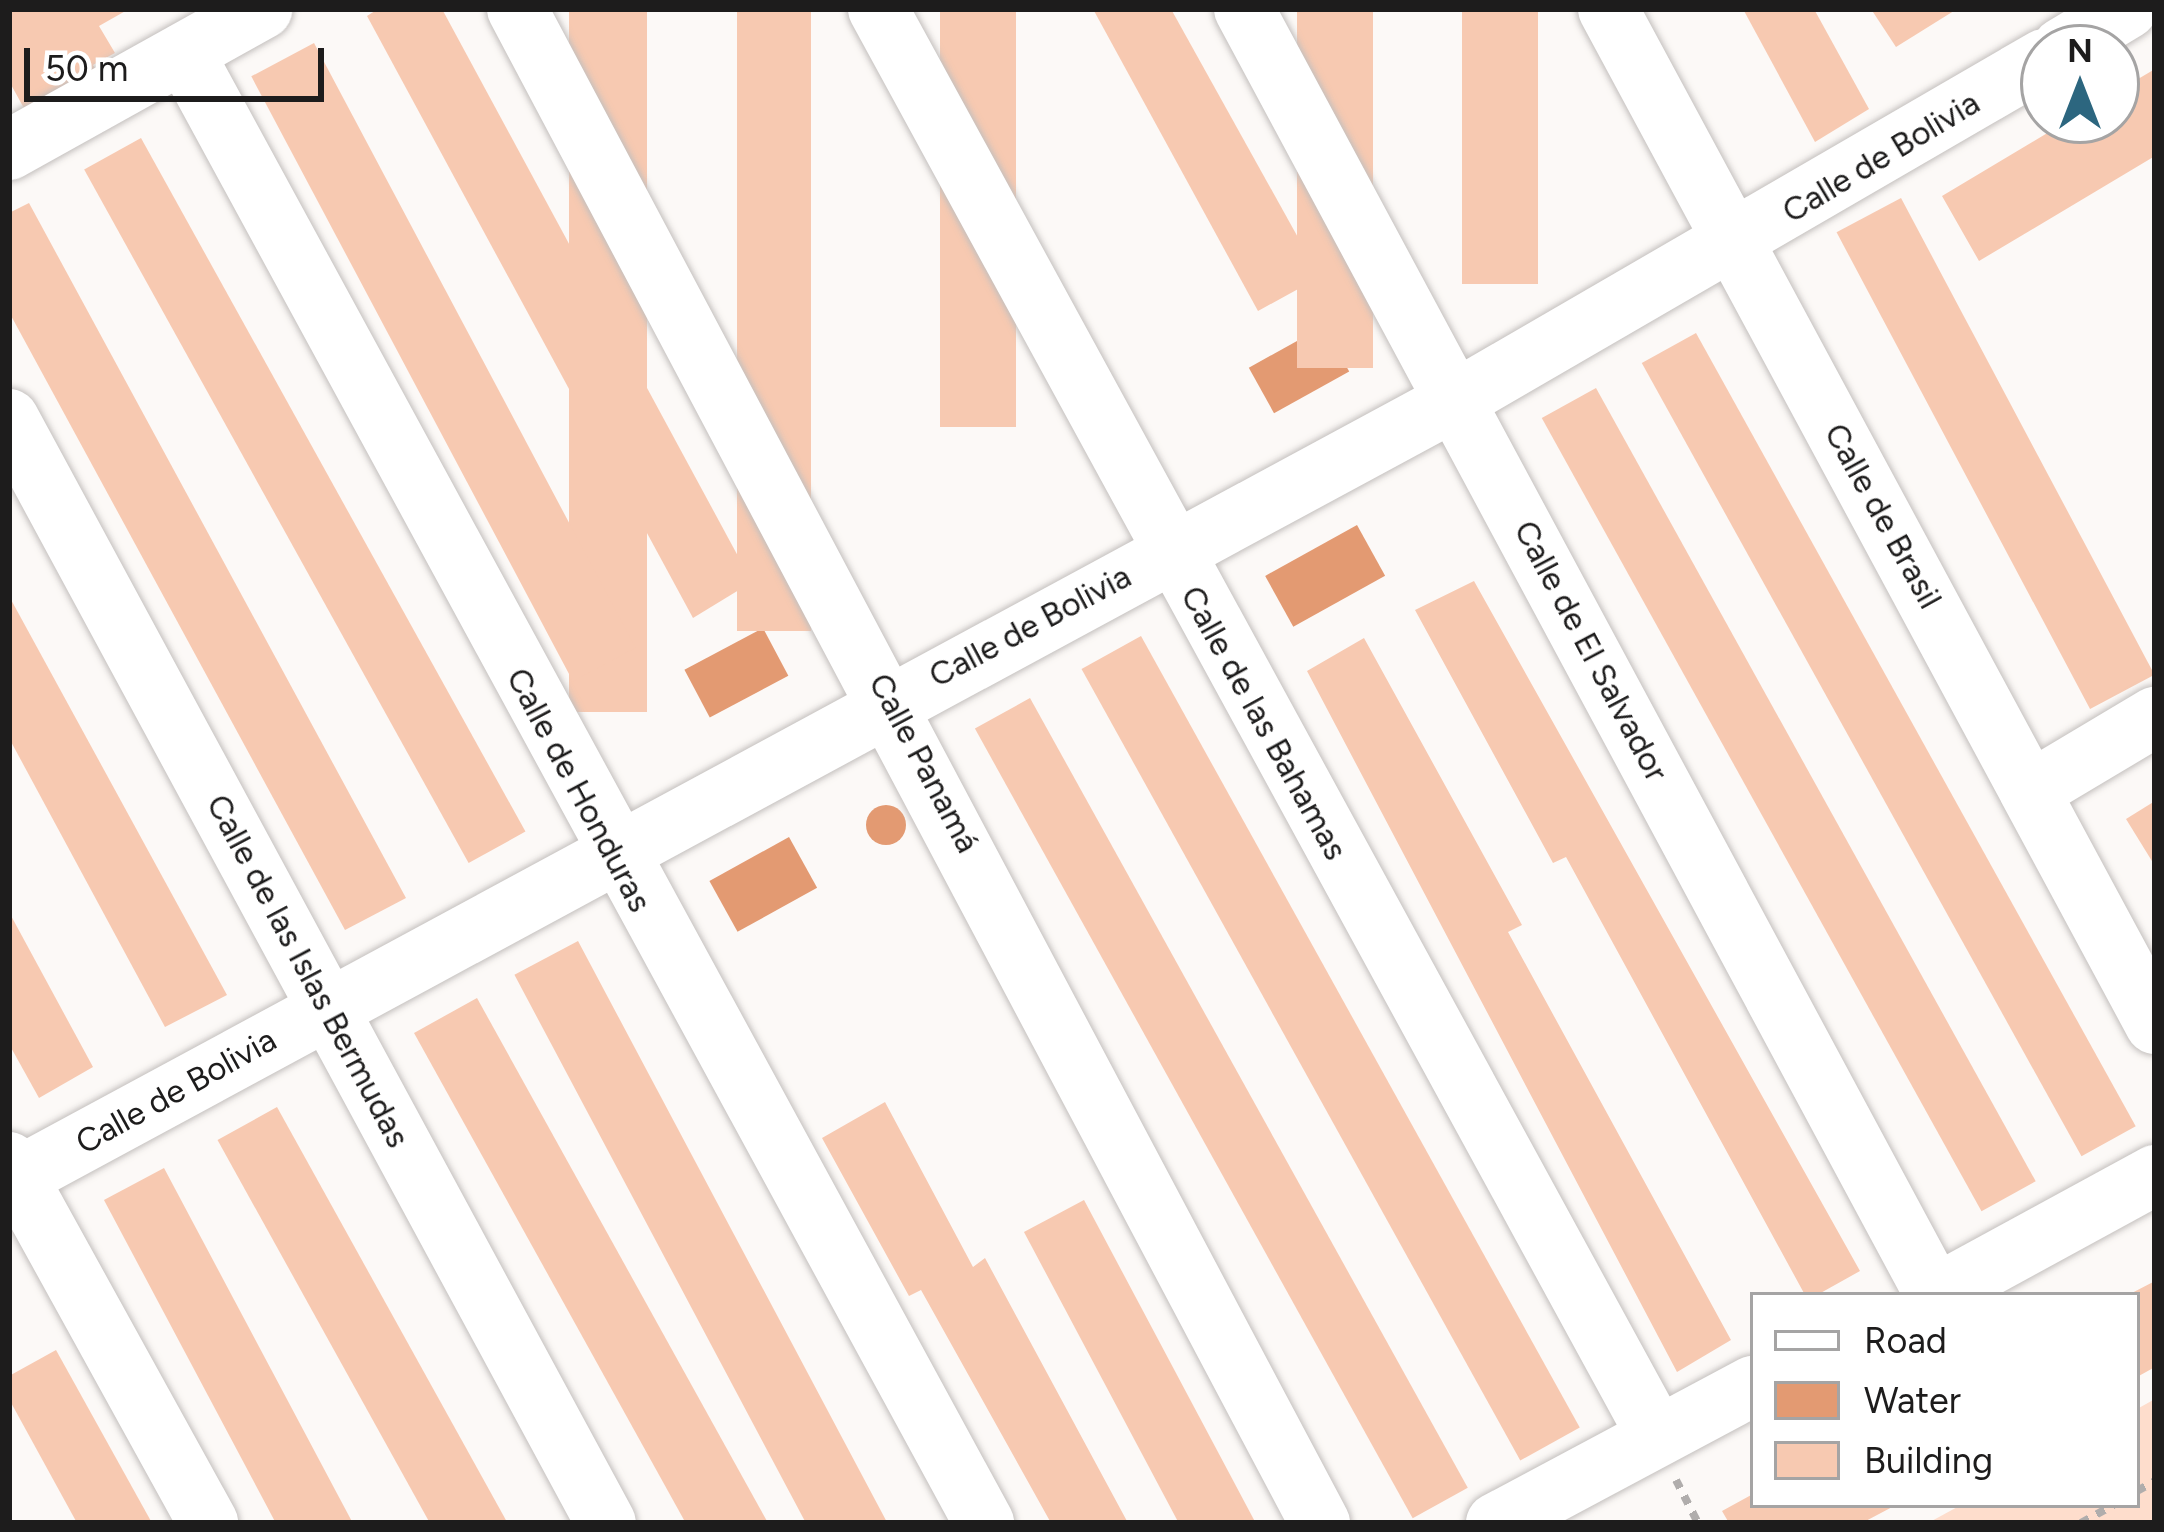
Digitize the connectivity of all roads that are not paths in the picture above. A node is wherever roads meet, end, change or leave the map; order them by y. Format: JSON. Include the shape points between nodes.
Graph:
{"nodes":[{"id":1,"x":262,"y":9,"type":"edge"},
{"id":2,"x":517,"y":9,"type":"edge"},
{"id":3,"x":878,"y":9,"type":"edge"},
{"id":4,"x":1244,"y":9,"type":"edge"},
{"id":5,"x":1608,"y":9,"type":"edge"},
{"id":6,"x":184,"y":52,"type":"junction"},
{"id":7,"x":2020,"y":72,"type":"edge"},
{"id":8,"x":9,"y":150,"type":"edge"},
{"id":9,"x":1733,"y":245,"type":"junction"},
{"id":10,"x":1456,"y":400,"type":"junction"},
{"id":11,"x":9,"y":419,"type":"edge"},
{"id":12,"x":9,"y":479,"type":"edge"},
{"id":13,"x":1170,"y":552,"type":"junction"},
{"id":14,"x":892,"y":701,"type":"junction"},
{"id":15,"x":2155,"y":717,"type":"edge"},
{"id":16,"x":2034,"y":789,"type":"junction"},
{"id":17,"x":610,"y":849,"type":"junction"},
{"id":18,"x":317,"y":1014,"type":"junction"},
{"id":19,"x":2155,"y":1024,"type":"edge"},
{"id":20,"x":12,"y":1174,"type":"edge"},
{"id":21,"x":2155,"y":1175,"type":"edge"},
{"id":22,"x":1933,"y":1292,"type":"edge"},
{"id":23,"x":1940,"y":1292,"type":"edge"},
{"id":24,"x":1750,"y":1387,"type":"edge"},
{"id":25,"x":1656,"y":1434,"type":"junction"},
{"id":26,"x":208,"y":1523,"type":"edge"},
{"id":27,"x":573,"y":1523,"type":"edge"},
{"id":28,"x":606,"y":1523,"type":"edge"},
{"id":29,"x":984,"y":1523,"type":"edge"},
{"id":30,"x":1320,"y":1523,"type":"edge"},
{"id":31,"x":1496,"y":1523,"type":"edge"}],
"edges":[{"from":1,"to":6,"type":"street"},
{"from":2,"to":14,"type":"street","name":"Calle Panamá"},
{"from":3,"to":13,"type":"street","name":"Calle de las Bahamas"},
{"from":4,"to":10,"type":"street","name":"Calle de El Salvador"},
{"from":5,"to":9,"type":"street","name":"Calle de Brasil"},
{"from":6,"to":8,"type":"street"},
{"from":6,"to":17,"type":"street","name":"Calle de Honduras"},
{"from":7,"to":9,"type":"street","name":"Calle de Bolivia"},
{"from":9,"to":10,"type":"street","name":"Calle de Bolivia"},
{"from":9,"to":16,"type":"street","name":"Calle de Brasil"},
{"from":10,"to":13,"type":"street","name":"Calle de Bolivia"},
{"from":10,"to":22,"type":"street","name":"Calle de El Salvador"},
{"from":11,"to":18,"type":"street","name":"Calle de las Islas Bermudas"},
{"from":12,"to":18,"type":"street","name":"Calle de las Islas Bermudas"},
{"from":13,"to":14,"type":"street","name":"Calle de Bolivia"},
{"from":13,"to":25,"type":"street","name":"Calle de las Bahamas"},
{"from":14,"to":17,"type":"street","name":"Calle de Bolivia"},
{"from":14,"to":30,"type":"street","name":"Calle Panamá"},
{"from":15,"to":16,"type":"street"},
{"from":16,"to":19,"type":"street","name":"Calle de Brasil"},
{"from":17,"to":18,"type":"street","name":"Calle de Bolivia"},
{"from":17,"to":29,"type":"street","name":"Calle de Honduras"},
{"from":18,"to":20,"type":"street","name":"Calle de Bolivia"},
{"from":18,"to":27,"type":"street","name":"Calle de las Islas Bermudas"},
{"from":18,"to":28,"type":"street","name":"Calle de las Islas Bermudas"},
{"from":20,"to":26,"type":"street"},
{"from":21,"to":23,"type":"street"},
{"from":24,"to":25,"type":"street"},
{"from":25,"to":31,"type":"street"}]}
